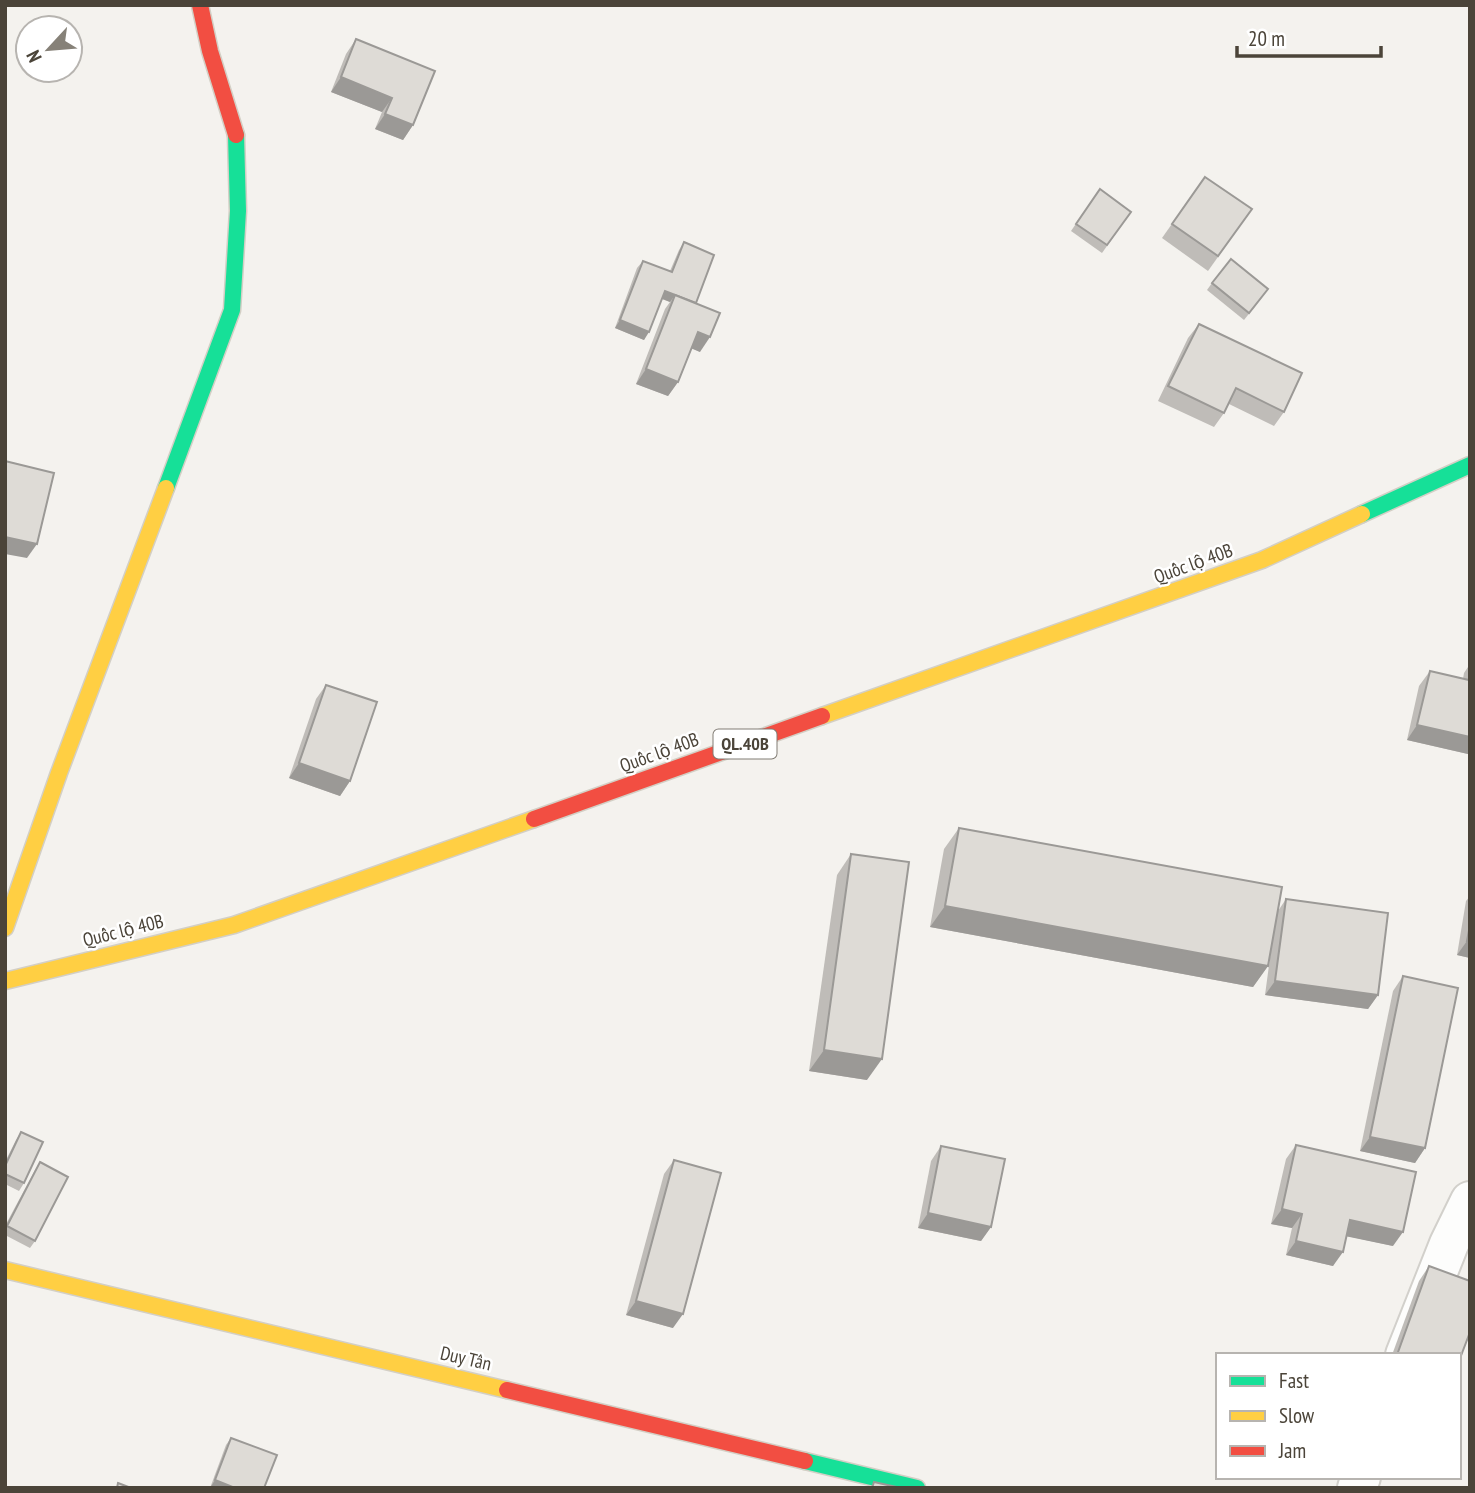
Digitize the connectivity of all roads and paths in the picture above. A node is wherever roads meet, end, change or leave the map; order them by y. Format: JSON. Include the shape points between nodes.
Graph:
{"nodes":[{"id":1,"x":200,"y":5,"type":"edge"},
{"id":2,"x":1470,"y":465,"type":"edge"},
{"id":3,"x":5,"y":928,"type":"edge"},
{"id":4,"x":5,"y":981,"type":"edge"},
{"id":5,"x":1470,"y":1201,"type":"edge"},
{"id":6,"x":5,"y":1270,"type":"edge"},
{"id":7,"x":1406,"y":1353,"type":"edge"},
{"id":8,"x":917,"y":1488,"type":"edge"}],
"edges":[{"from":1,"to":3,"type":"main road","via":[[236,129],[239,211],[232,310]]},
{"from":2,"to":4,"type":"main road","name":"Quốc lộ 40B","number":"QL.40B","via":[[1262,561],[234,925]]},
{"from":5,"to":7,"type":"street"},
{"from":6,"to":8,"type":"main road","name":"Duy Tân"}]}
